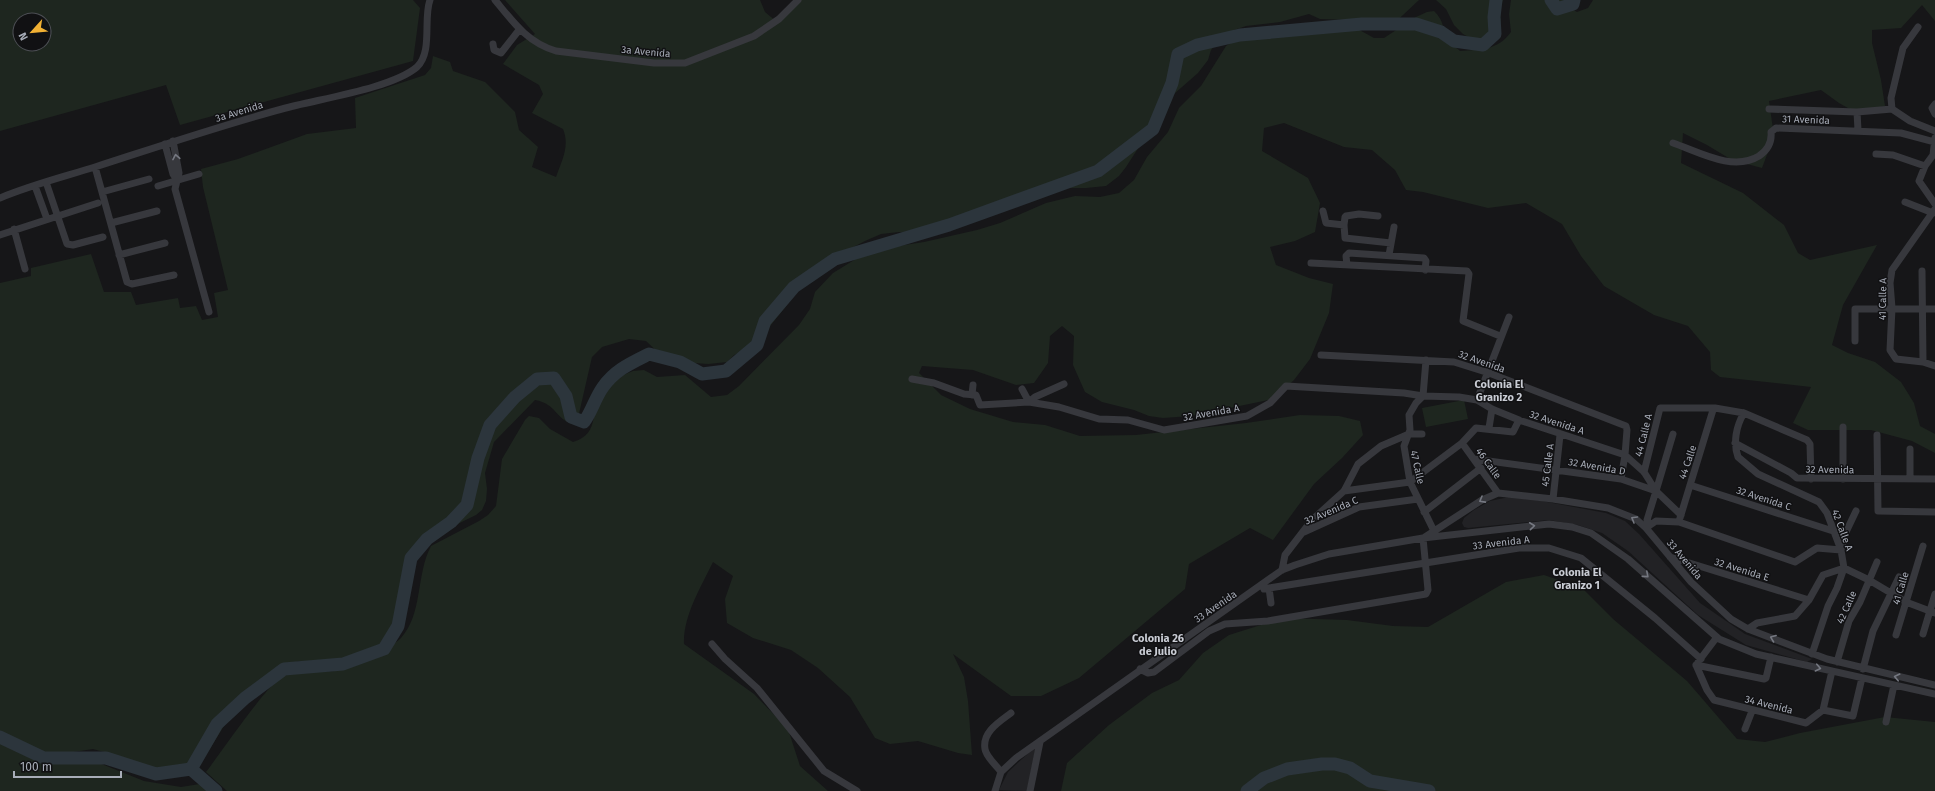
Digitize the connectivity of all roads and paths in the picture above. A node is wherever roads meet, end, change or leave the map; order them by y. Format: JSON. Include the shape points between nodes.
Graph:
{"nodes":[{"id":1,"x":430,"y":0,"type":"edge"},
{"id":2,"x":495,"y":0,"type":"edge"},
{"id":3,"x":798,"y":0,"type":"edge"},
{"id":4,"x":1918,"y":26,"type":"dead end"},
{"id":5,"x":519,"y":30,"type":"junction"},
{"id":6,"x":493,"y":44,"type":"dead end"},
{"id":7,"x":1935,"y":104,"type":"edge"},
{"id":8,"x":1769,"y":109,"type":"dead end"},
{"id":9,"x":1892,"y":109,"type":"junction"},
{"id":10,"x":1857,"y":112,"type":"junction"},
{"id":11,"x":1935,"y":114,"type":"edge"},
{"id":12,"x":1858,"y":130,"type":"junction"},
{"id":13,"x":1935,"y":132,"type":"edge"},
{"id":14,"x":173,"y":141,"type":"junction"},
{"id":15,"x":1935,"y":142,"type":"edge"},
{"id":16,"x":1673,"y":143,"type":"dead end"},
{"id":17,"x":165,"y":144,"type":"junction"},
{"id":18,"x":1876,"y":154,"type":"dead end"},
{"id":19,"x":1925,"y":166,"type":"junction"},
{"id":20,"x":95,"y":167,"type":"junction"},
{"id":21,"x":198,"y":174,"type":"dead end"},
{"id":22,"x":149,"y":179,"type":"dead end"},
{"id":23,"x":177,"y":180,"type":"junction"},
{"id":24,"x":46,"y":182,"type":"junction"},
{"id":25,"x":37,"y":185,"type":"junction"},
{"id":26,"x":158,"y":186,"type":"dead end"},
{"id":27,"x":102,"y":192,"type":"junction"},
{"id":28,"x":0,"y":198,"type":"edge"},
{"id":29,"x":1905,"y":202,"type":"dead end"},
{"id":30,"x":98,"y":203,"type":"dead end"},
{"id":31,"x":1935,"y":204,"type":"edge"},
{"id":32,"x":1323,"y":210,"type":"dead end"},
{"id":33,"x":157,"y":211,"type":"dead end"},
{"id":34,"x":1934,"y":211,"type":"edge"},
{"id":35,"x":1378,"y":216,"type":"dead end"},
{"id":36,"x":52,"y":218,"type":"junction"},
{"id":37,"x":111,"y":223,"type":"junction"},
{"id":38,"x":1344,"y":225,"type":"junction"},
{"id":39,"x":1394,"y":227,"type":"dead end"},
{"id":40,"x":14,"y":229,"type":"junction"},
{"id":41,"x":0,"y":235,"type":"edge"},
{"id":42,"x":103,"y":237,"type":"dead end"},
{"id":43,"x":165,"y":243,"type":"dead end"},
{"id":44,"x":1391,"y":243,"type":"junction"},
{"id":45,"x":119,"y":255,"type":"junction"},
{"id":46,"x":1389,"y":255,"type":"junction"},
{"id":47,"x":1311,"y":263,"type":"dead end"},
{"id":48,"x":1347,"y":265,"type":"junction"},
{"id":49,"x":25,"y":269,"type":"dead end"},
{"id":50,"x":1425,"y":270,"type":"junction"},
{"id":51,"x":1922,"y":272,"type":"dead end"},
{"id":52,"x":174,"y":275,"type":"dead end"},
{"id":53,"x":1892,"y":308,"type":"junction"},
{"id":54,"x":1923,"y":308,"type":"junction"},
{"id":55,"x":1935,"y":308,"type":"edge"},
{"id":56,"x":209,"y":312,"type":"dead end"},
{"id":57,"x":1509,"y":317,"type":"dead end"},
{"id":58,"x":1500,"y":336,"type":"junction"},
{"id":59,"x":1855,"y":341,"type":"dead end"},
{"id":60,"x":1321,"y":355,"type":"dead end"},
{"id":61,"x":1426,"y":360,"type":"junction"},
{"id":62,"x":1923,"y":362,"type":"junction"},
{"id":63,"x":1935,"y":366,"type":"edge"},
{"id":64,"x":1489,"y":373,"type":"junction"},
{"id":65,"x":912,"y":379,"type":"dead end"},
{"id":66,"x":1064,"y":384,"type":"dead end"},
{"id":67,"x":973,"y":385,"type":"dead end"},
{"id":68,"x":1022,"y":389,"type":"dead end"},
{"id":69,"x":972,"y":394,"type":"junction"},
{"id":70,"x":1423,"y":396,"type":"junction"},
{"id":71,"x":1477,"y":400,"type":"junction"},
{"id":72,"x":1029,"y":402,"type":"junction"},
{"id":73,"x":1492,"y":409,"type":"junction"},
{"id":74,"x":1713,"y":410,"type":"junction"},
{"id":75,"x":1744,"y":413,"type":"junction"},
{"id":76,"x":1519,"y":420,"type":"junction"},
{"id":77,"x":1843,"y":427,"type":"dead end"},
{"id":78,"x":1489,"y":428,"type":"junction"},
{"id":79,"x":1409,"y":434,"type":"junction"},
{"id":80,"x":1422,"y":434,"type":"dead end"},
{"id":81,"x":1673,"y":434,"type":"dead end"},
{"id":82,"x":1560,"y":435,"type":"junction"},
{"id":83,"x":1877,"y":435,"type":"dead end"},
{"id":84,"x":1462,"y":443,"type":"junction"},
{"id":85,"x":1735,"y":443,"type":"junction"},
{"id":86,"x":1910,"y":450,"type":"dead end"},
{"id":87,"x":1625,"y":455,"type":"junction"},
{"id":88,"x":1474,"y":459,"type":"junction"},
{"id":89,"x":1481,"y":468,"type":"junction"},
{"id":90,"x":1557,"y":470,"type":"junction"},
{"id":91,"x":1644,"y":472,"type":"junction"},
{"id":92,"x":1795,"y":477,"type":"junction"},
{"id":93,"x":1620,"y":479,"type":"junction"},
{"id":94,"x":1811,"y":479,"type":"junction"},
{"id":95,"x":1843,"y":479,"type":"junction"},
{"id":96,"x":1876,"y":479,"type":"junction"},
{"id":97,"x":1910,"y":479,"type":"junction"},
{"id":98,"x":1935,"y":479,"type":"edge"},
{"id":99,"x":1410,"y":482,"type":"junction"},
{"id":100,"x":1690,"y":485,"type":"junction"},
{"id":101,"x":1791,"y":489,"type":"junction"},
{"id":102,"x":1656,"y":491,"type":"junction"},
{"id":103,"x":1344,"y":492,"type":"junction"},
{"id":104,"x":1498,"y":493,"type":"junction"},
{"id":105,"x":1418,"y":499,"type":"junction"},
{"id":106,"x":1553,"y":499,"type":"junction"},
{"id":107,"x":1856,"y":511,"type":"dead end"},
{"id":108,"x":1424,"y":512,"type":"junction"},
{"id":109,"x":1935,"y":512,"type":"edge"},
{"id":110,"x":1680,"y":518,"type":"junction"},
{"id":111,"x":1444,"y":525,"type":"junction"},
{"id":112,"x":1648,"y":526,"type":"junction"},
{"id":113,"x":1434,"y":531,"type":"junction"},
{"id":114,"x":1833,"y":531,"type":"junction"},
{"id":115,"x":1300,"y":534,"type":"junction"},
{"id":116,"x":1446,"y":535,"type":"junction"},
{"id":117,"x":1423,"y":538,"type":"junction"},
{"id":118,"x":1923,"y":546,"type":"dead end"},
{"id":119,"x":1841,"y":550,"type":"junction"},
{"id":120,"x":1670,"y":557,"type":"junction"},
{"id":121,"x":1877,"y":562,"type":"dead end"},
{"id":122,"x":1425,"y":564,"type":"junction"},
{"id":123,"x":1844,"y":568,"type":"junction"},
{"id":124,"x":1282,"y":570,"type":"junction"},
{"id":125,"x":1899,"y":577,"type":"dead end"},
{"id":126,"x":1870,"y":580,"type":"junction"},
{"id":127,"x":1269,"y":588,"type":"junction"},
{"id":128,"x":1257,"y":589,"type":"junction"},
{"id":129,"x":1891,"y":594,"type":"junction"},
{"id":130,"x":1935,"y":594,"type":"edge"},
{"id":131,"x":1809,"y":600,"type":"junction"},
{"id":132,"x":1906,"y":602,"type":"junction"},
{"id":133,"x":1271,"y":603,"type":"dead end"},
{"id":134,"x":1933,"y":612,"type":"edge"},
{"id":135,"x":1748,"y":629,"type":"junction"},
{"id":136,"x":1923,"y":634,"type":"dead end"},
{"id":137,"x":1896,"y":635,"type":"dead end"},
{"id":138,"x":1717,"y":637,"type":"junction"},
{"id":139,"x":712,"y":644,"type":"dead end"},
{"id":140,"x":1812,"y":654,"type":"junction"},
{"id":141,"x":1771,"y":657,"type":"junction"},
{"id":142,"x":1701,"y":659,"type":"junction"},
{"id":143,"x":1837,"y":662,"type":"junction"},
{"id":144,"x":1696,"y":665,"type":"junction"},
{"id":145,"x":1140,"y":669,"type":"junction"},
{"id":146,"x":1863,"y":669,"type":"junction"},
{"id":147,"x":1832,"y":671,"type":"junction"},
{"id":148,"x":1862,"y":678,"type":"junction"},
{"id":149,"x":1894,"y":685,"type":"junction"},
{"id":150,"x":1935,"y":685,"type":"edge"},
{"id":151,"x":1935,"y":694,"type":"edge"},
{"id":152,"x":1823,"y":710,"type":"junction"},
{"id":153,"x":1752,"y":711,"type":"junction"},
{"id":154,"x":1011,"y":713,"type":"dead end"},
{"id":155,"x":1886,"y":722,"type":"dead end"},
{"id":156,"x":1745,"y":729,"type":"dead end"},
{"id":157,"x":1040,"y":742,"type":"junction"},
{"id":158,"x":1002,"y":772,"type":"junction"},
{"id":159,"x":857,"y":791,"type":"edge"},
{"id":160,"x":995,"y":791,"type":"edge"},
{"id":161,"x":1030,"y":791,"type":"edge"}],
"edges":[{"from":1,"to":14,"type":"street","name":"3a Avenida","via":[[424,56],[410,72],[375,86],[283,108]]},
{"from":2,"to":5,"type":"street","name":"3a Avenida"},
{"from":3,"to":5,"type":"street","name":"3a Avenida","via":[[779,19],[754,36],[698,59],[671,64],[556,51],[534,42]]},
{"from":4,"to":9,"type":"street","via":[[1899,61],[1891,98]]},
{"from":5,"to":6,"type":"street","via":[[500,53],[494,50]]},
{"from":7,"to":11,"type":"street","via":[[1932,108]]},
{"from":8,"to":10,"type":"street"},
{"from":9,"to":10,"type":"street"},
{"from":9,"to":13,"type":"street","via":[[1910,121]]},
{"from":10,"to":12,"type":"street"},
{"from":12,"to":15,"type":"street","name":"31 Avenida","via":[[1901,133]]},
{"from":12,"to":16,"type":"street","name":"31 Avenida","via":[[1776,128],[1772,132],[1768,148],[1763,153],[1748,161],[1734,163]]},
{"from":13,"to":15,"type":"street"},
{"from":14,"to":17,"type":"street","name":"3a Avenida"},
{"from":23,"to":14,"type":"street","one_way":true,"via":[[179,172]]},
{"from":15,"to":19,"type":"street","via":[[1933,155]]},
{"from":17,"to":20,"type":"street","name":"3a Avenida"},
{"from":17,"to":23,"type":"street"},
{"from":18,"to":19,"type":"street","via":[[1893,155]]},
{"from":19,"to":31,"type":"street","via":[[1919,181]]},
{"from":20,"to":24,"type":"street","name":"3a Avenida"},
{"from":20,"to":27,"type":"street"},
{"from":21,"to":23,"type":"street"},
{"from":22,"to":27,"type":"street"},
{"from":23,"to":26,"type":"street"},
{"from":23,"to":56,"type":"street","via":[[175,189]]},
{"from":24,"to":25,"type":"street","name":"3a Avenida"},
{"from":24,"to":36,"type":"street"},
{"from":25,"to":28,"type":"street","name":"3a Avenida"},
{"from":25,"to":36,"type":"street"},
{"from":27,"to":37,"type":"street"},
{"from":29,"to":34,"type":"street"},
{"from":30,"to":36,"type":"street"},
{"from":32,"to":38,"type":"street","via":[[1326,222]]},
{"from":33,"to":37,"type":"street"},
{"from":34,"to":53,"type":"street","name":"41 Calle A","via":[[1892,270]]},
{"from":35,"to":38,"type":"street","via":[[1346,216]]},
{"from":36,"to":40,"type":"street"},
{"from":36,"to":42,"type":"street","via":[[69,245]]},
{"from":37,"to":45,"type":"street"},
{"from":38,"to":44,"type":"street","via":[[1344,236],[1347,239]]},
{"from":39,"to":44,"type":"street"},
{"from":40,"to":41,"type":"street"},
{"from":40,"to":49,"type":"street"},
{"from":43,"to":45,"type":"street"},
{"from":44,"to":46,"type":"street"},
{"from":45,"to":52,"type":"street","via":[[129,284]]},
{"from":46,"to":48,"type":"street","via":[[1349,253],[1346,256]]},
{"from":46,"to":50,"type":"street","via":[[1424,258]]},
{"from":47,"to":48,"type":"street"},
{"from":48,"to":50,"type":"street"},
{"from":50,"to":58,"type":"street","via":[[1468,272],[1463,321]]},
{"from":51,"to":54,"type":"street"},
{"from":53,"to":54,"type":"street"},
{"from":53,"to":59,"type":"street","via":[[1855,309]]},
{"from":53,"to":62,"type":"street","name":"41 Calle A","via":[[1891,354],[1896,359]]},
{"from":54,"to":55,"type":"street"},
{"from":54,"to":62,"type":"street"},
{"from":57,"to":58,"type":"street"},
{"from":58,"to":64,"type":"street"},
{"from":60,"to":61,"type":"street","name":"32 Avenida"},
{"from":61,"to":64,"type":"street","name":"32 Avenida","via":[[1454,362]]},
{"from":61,"to":70,"type":"street"},
{"from":62,"to":63,"type":"street"},
{"from":64,"to":71,"type":"street"},
{"from":64,"to":87,"type":"street","name":"32 Avenida","via":[[1627,428]]},
{"from":65,"to":69,"type":"street","name":"32 Avenida A"},
{"from":66,"to":72,"type":"street"},
{"from":67,"to":69,"type":"street"},
{"from":68,"to":72,"type":"street"},
{"from":69,"to":72,"type":"street","name":"32 Avenida A","via":[[977,396],[980,405]]},
{"from":70,"to":71,"type":"street","name":"32 Avenida A"},
{"from":70,"to":72,"type":"street","name":"32 Avenida A","via":[[1286,386],[1270,404],[1247,416],[1164,430],[1128,420],[1099,419],[1059,407]]},
{"from":70,"to":79,"type":"street","name":"47 Calle","via":[[1409,415]]},
{"from":71,"to":73,"type":"street","name":"32 Avenida A"},
{"from":73,"to":76,"type":"street","name":"32 Avenida A"},
{"from":73,"to":78,"type":"street"},
{"from":74,"to":75,"type":"street","via":[[1715,408]]},
{"from":74,"to":91,"type":"street","name":"44 Calle A","via":[[1660,408]]},
{"from":74,"to":100,"type":"street","name":"44 Calle"},
{"from":75,"to":85,"type":"street"},
{"from":75,"to":94,"type":"street","via":[[1809,441]]},
{"from":76,"to":78,"type":"street","via":[[1513,432]]},
{"from":76,"to":82,"type":"street","name":"32 Avenida A"},
{"from":77,"to":95,"type":"street"},
{"from":78,"to":84,"type":"street","name":"46 Calle","via":[[1476,428]]},
{"from":79,"to":80,"type":"street"},
{"from":79,"to":99,"type":"street","name":"47 Calle","via":[[1404,446]]},
{"from":79,"to":103,"type":"street","via":[[1381,446],[1358,464]]},
{"from":81,"to":102,"type":"street"},
{"from":82,"to":87,"type":"street","name":"32 Avenida A"},
{"from":82,"to":90,"type":"street","name":"45 Calle A"},
{"from":83,"to":96,"type":"street"},
{"from":84,"to":88,"type":"street","name":"46 Calle"},
{"from":84,"to":99,"type":"street"},
{"from":85,"to":92,"type":"street","name":"32 Avenida","via":[[1792,473]]},
{"from":85,"to":101,"type":"street","name":"42 Calle A","via":[[1738,457],[1743,463],[1758,474]]},
{"from":86,"to":97,"type":"street"},
{"from":87,"to":91,"type":"street"},
{"from":87,"to":93,"type":"street"},
{"from":88,"to":89,"type":"street","name":"46 Calle"},
{"from":88,"to":90,"type":"street","name":"32 Avenida D"},
{"from":89,"to":104,"type":"street","name":"46 Calle"},
{"from":89,"to":108,"type":"street"},
{"from":90,"to":93,"type":"street","name":"32 Avenida D"},
{"from":90,"to":106,"type":"street","name":"45 Calle A"},
{"from":91,"to":102,"type":"street"},
{"from":92,"to":94,"type":"street","name":"32 Avenida"},
{"from":92,"to":101,"type":"street"},
{"from":93,"to":102,"type":"street","name":"32 Avenida D"},
{"from":94,"to":95,"type":"street","name":"32 Avenida"},
{"from":95,"to":96,"type":"street","name":"32 Avenida"},
{"from":96,"to":97,"type":"street","name":"32 Avenida"},
{"from":96,"to":109,"type":"street","via":[[1878,511]]},
{"from":97,"to":98,"type":"street","name":"32 Avenida"},
{"from":99,"to":103,"type":"street"},
{"from":99,"to":105,"type":"street","name":"47 Calle"},
{"from":100,"to":110,"type":"street","name":"44 Calle"},
{"from":100,"to":114,"type":"street","name":"32 Avenida C"},
{"from":101,"to":114,"type":"street","name":"42 Calle A","via":[[1820,502]]},
{"from":102,"to":110,"type":"street"},
{"from":102,"to":112,"type":"street","via":[[1647,520]]},
{"from":103,"to":115,"type":"street"},
{"from":104,"to":106,"type":"street","name":"33 Avenida"},
{"from":104,"to":111,"type":"street","name":"33 Avenida","one_way":true,"via":[[1482,500]]},
{"from":105,"to":108,"type":"street","name":"47 Calle"},
{"from":105,"to":115,"type":"street","name":"32 Avenida C","via":[[1359,507]]},
{"from":112,"to":106,"type":"street","name":"33 Avenida","one_way":true,"via":[[1608,508]]},
{"from":107,"to":119,"type":"street"},
{"from":108,"to":113,"type":"street","name":"47 Calle"},
{"from":110,"to":112,"type":"street","via":[[1656,521]]},
{"from":110,"to":119,"type":"street","via":[[1792,562],[1817,548]]},
{"from":111,"to":113,"type":"street","name":"33 Avenida"},
{"from":111,"to":116,"type":"street"},
{"from":112,"to":120,"type":"street","name":"33 Avenida"},
{"from":113,"to":117,"type":"street","name":"33 Avenida"},
{"from":114,"to":119,"type":"street","name":"42 Calle A"},
{"from":115,"to":124,"type":"street","via":[[1283,558]]},
{"from":116,"to":117,"type":"street","name":"33 Avenida"},
{"from":116,"to":138,"type":"street","name":"33 Avenida","one_way":true,"via":[[1549,524],[1591,533],[1628,559]]},
{"from":117,"to":122,"type":"street"},
{"from":117,"to":124,"type":"street","name":"33 Avenida","via":[[1329,554]]},
{"from":118,"to":132,"type":"street","name":"41 Calle"},
{"from":119,"to":123,"type":"street","name":"42 Calle A"},
{"from":120,"to":131,"type":"street","name":"32 Avenida E"},
{"from":120,"to":135,"type":"street","name":"33 Avenida","via":[[1691,582],[1731,619]]},
{"from":121,"to":126,"type":"street","name":"42 Calle"},
{"from":122,"to":127,"type":"street","name":"33 Avenida A"},
{"from":122,"to":142,"type":"street","name":"33 Avenida A","via":[[1519,548],[1549,548],[1569,553],[1581,558]]},
{"from":122,"to":145,"type":"street","via":[[1428,590],[1426,594],[1268,621],[1225,624],[1209,632],[1154,672],[1148,673]]},
{"from":123,"to":126,"type":"street"},
{"from":123,"to":131,"type":"street","via":[[1823,575]]},
{"from":123,"to":140,"type":"street"},
{"from":124,"to":128,"type":"street","name":"33 Avenida"},
{"from":125,"to":129,"type":"street"},
{"from":126,"to":129,"type":"street"},
{"from":126,"to":143,"type":"street","name":"42 Calle","via":[[1849,621]]},
{"from":127,"to":128,"type":"street","name":"33 Avenida A"},
{"from":127,"to":133,"type":"street"},
{"from":128,"to":145,"type":"street","name":"33 Avenida"},
{"from":129,"to":132,"type":"street"},
{"from":129,"to":146,"type":"street","via":[[1874,631]]},
{"from":130,"to":134,"type":"street"},
{"from":131,"to":135,"type":"street","via":[[1795,616],[1757,623]]},
{"from":132,"to":134,"type":"street"},
{"from":132,"to":137,"type":"street","name":"41 Calle"},
{"from":134,"to":136,"type":"street"},
{"from":140,"to":135,"type":"street","name":"33 Avenida","one_way":true},
{"from":138,"to":141,"type":"street","name":"33 Avenida","via":[[1756,654]]},
{"from":138,"to":142,"type":"street"},
{"from":139,"to":159,"type":"street","via":[[757,688],[824,771]]},
{"from":140,"to":143,"type":"street","name":"33 Avenida"},
{"from":141,"to":144,"type":"street","via":[[1765,679]]},
{"from":141,"to":147,"type":"street","name":"33 Avenida","one_way":true},
{"from":142,"to":144,"type":"street"},
{"from":143,"to":146,"type":"street","name":"33 Avenida"},
{"from":144,"to":153,"type":"street","name":"34 Avenida","via":[[1714,700]]},
{"from":145,"to":157,"type":"street","name":"33 Avenida"},
{"from":150,"to":146,"type":"street","name":"33 Avenida","one_way":true},
{"from":147,"to":148,"type":"street","name":"33 Avenida"},
{"from":147,"to":152,"type":"street"},
{"from":148,"to":149,"type":"street","name":"33 Avenida"},
{"from":148,"to":152,"type":"street","via":[[1853,716]]},
{"from":149,"to":151,"type":"street","name":"33 Avenida"},
{"from":149,"to":155,"type":"street"},
{"from":152,"to":153,"type":"street","name":"34 Avenida","via":[[1806,723]]},
{"from":153,"to":156,"type":"street"},
{"from":154,"to":158,"type":"street","via":[[992,727],[985,744],[986,753]]},
{"from":157,"to":158,"type":"street","name":"33 Avenida","via":[[1016,758]]},
{"from":157,"to":161,"type":"street"},
{"from":158,"to":160,"type":"street","name":"33 Avenida"}]}
